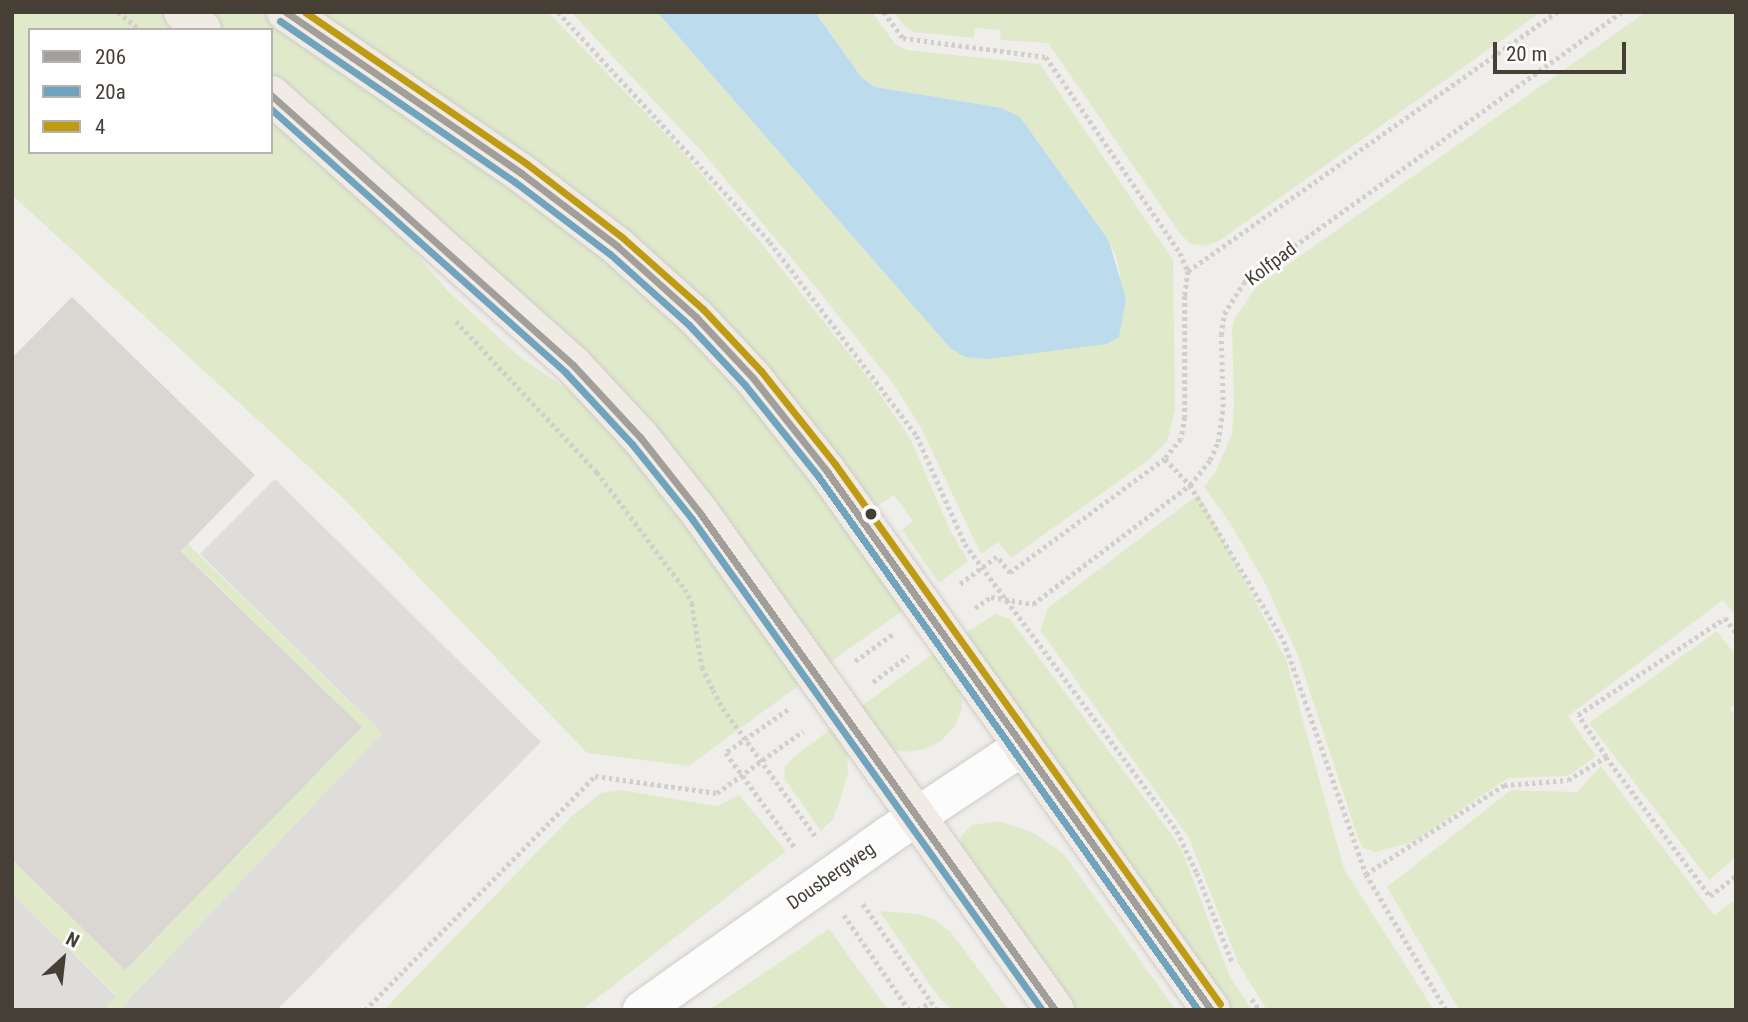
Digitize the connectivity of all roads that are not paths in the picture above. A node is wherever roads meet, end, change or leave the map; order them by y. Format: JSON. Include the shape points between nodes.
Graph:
{"nodes":[{"id":1,"x":183,"y":12,"type":"edge"},
{"id":2,"x":286,"y":12,"type":"edge"},
{"id":3,"x":200,"y":28,"type":"edge"},
{"id":4,"x":273,"y":97,"type":"edge"},
{"id":5,"x":1023,"y":746,"type":"junction"},
{"id":6,"x":917,"y":817,"type":"junction"},
{"id":7,"x":642,"y":1010,"type":"edge"},
{"id":8,"x":1055,"y":1010,"type":"edge"},
{"id":9,"x":1211,"y":1010,"type":"edge"}],
"edges":[{"from":1,"to":3,"type":"main road"},
{"from":2,"to":5,"type":"main road","via":[[522,173],[617,246],[696,317],[827,470]]},
{"from":4,"to":6,"type":"main road","via":[[471,271],[582,374],[640,437],[700,513]]},
{"from":5,"to":6,"type":"street","name":"Dousbergweg"},
{"from":5,"to":9,"type":"main road"},
{"from":6,"to":7,"type":"street","name":"Dousbergweg"},
{"from":6,"to":8,"type":"main road"}]}
